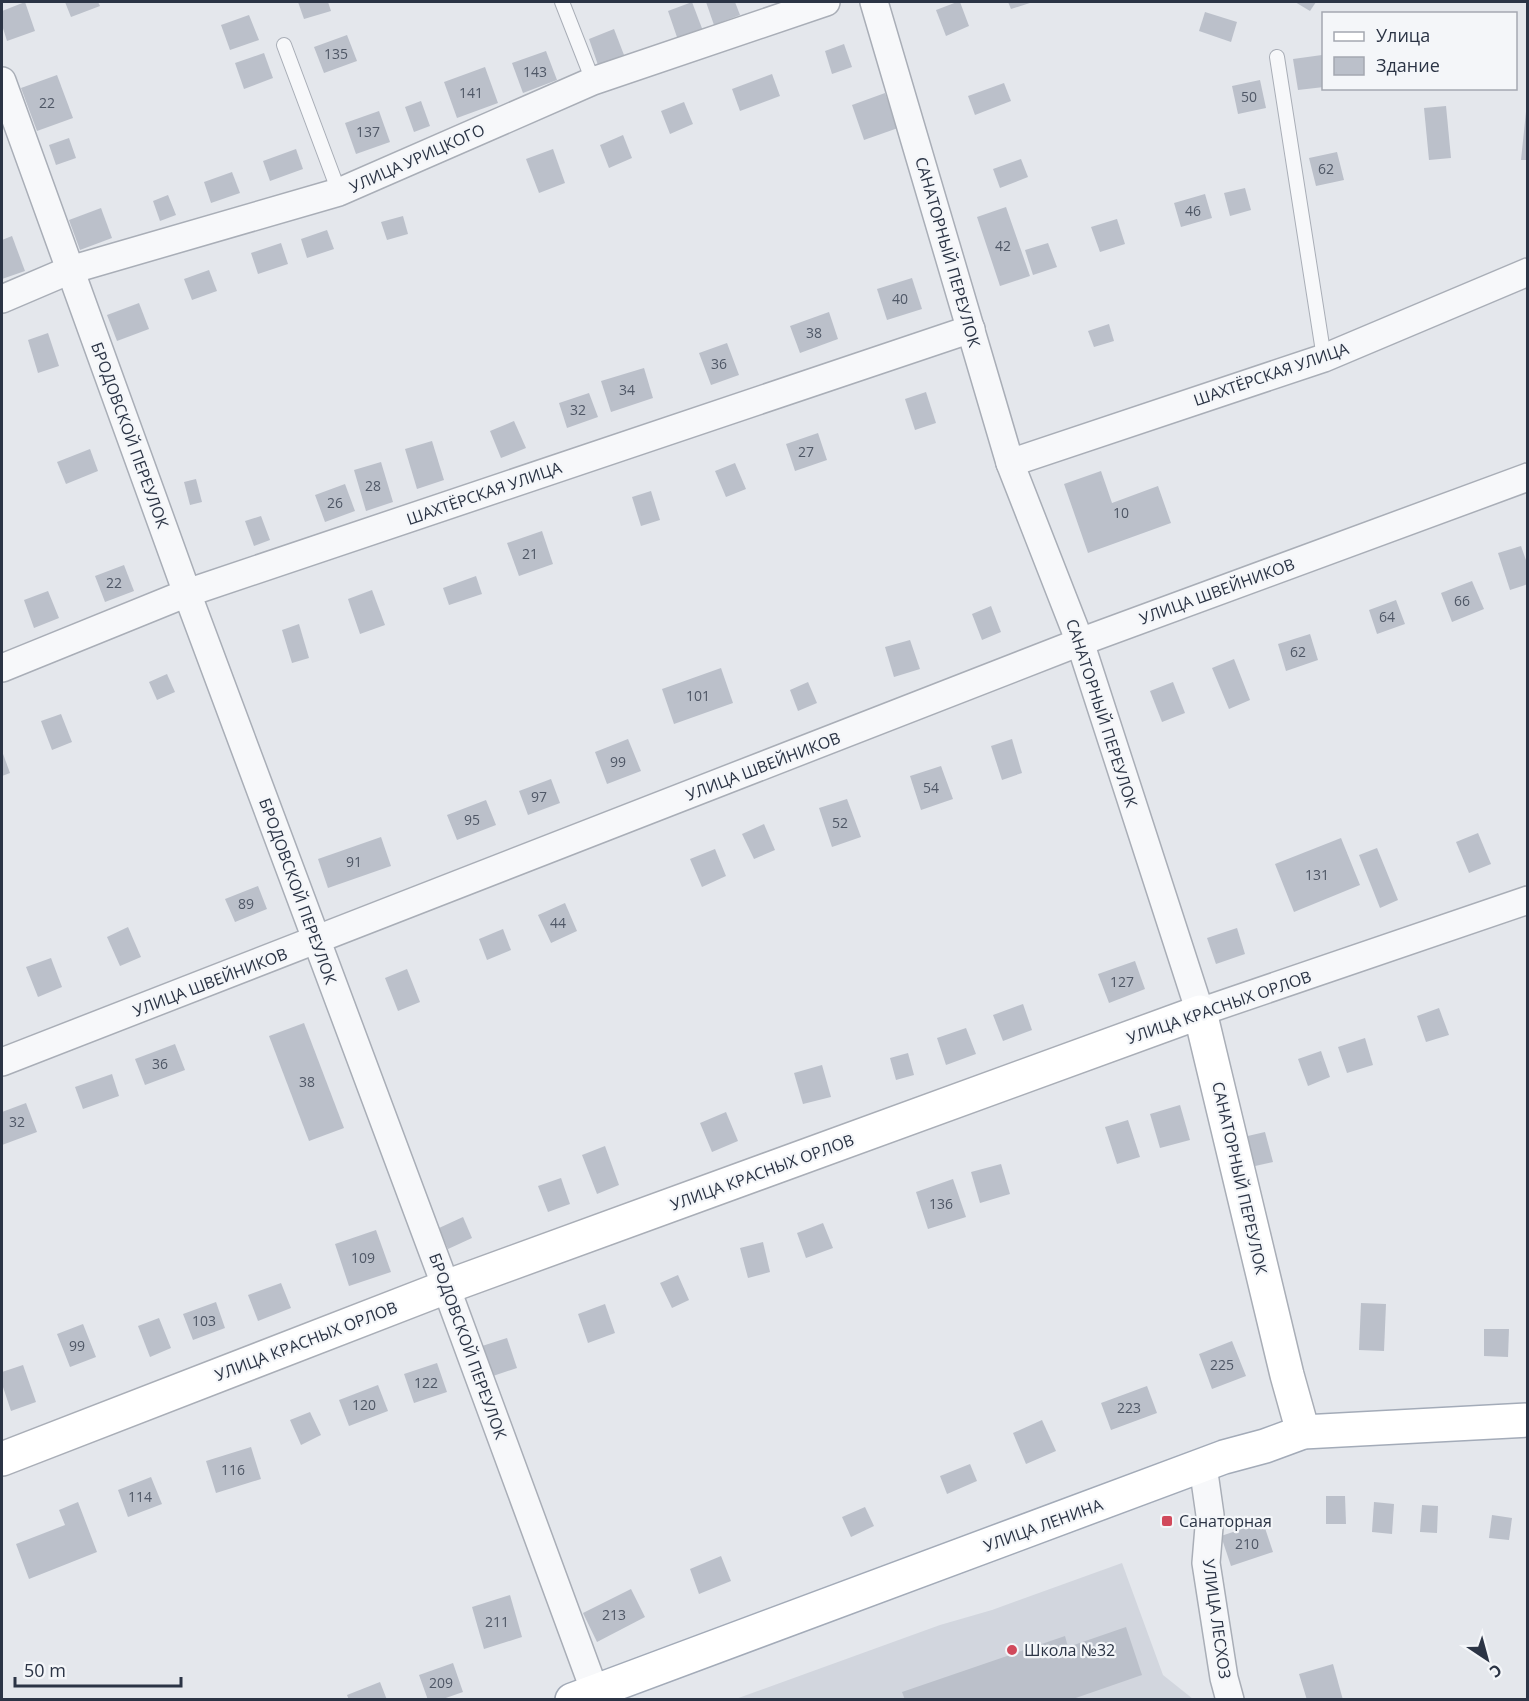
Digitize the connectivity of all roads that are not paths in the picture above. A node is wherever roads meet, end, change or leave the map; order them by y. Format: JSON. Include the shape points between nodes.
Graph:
{"nodes":[{"id":1,"x":562,"y":2,"type":"edge"},
{"id":2,"x":826,"y":2,"type":"edge"},
{"id":3,"x":874,"y":2,"type":"edge"},
{"id":4,"x":284,"y":45,"type":"dead end"},
{"id":5,"x":1277,"y":57,"type":"dead end"},
{"id":6,"x":2,"y":81,"type":"edge"},
{"id":7,"x":593,"y":81,"type":"junction"},
{"id":8,"x":339,"y":192,"type":"junction"},
{"id":9,"x":70,"y":270,"type":"junction"},
{"id":10,"x":1527,"y":272,"type":"edge"},
{"id":11,"x":2,"y":299,"type":"edge"},
{"id":12,"x":970,"y":329,"type":"junction"},
{"id":13,"x":1324,"y":358,"type":"junction"},
{"id":14,"x":1010,"y":463,"type":"junction"},
{"id":15,"x":1527,"y":477,"type":"edge"},
{"id":16,"x":187,"y":593,"type":"junction"},
{"id":17,"x":1080,"y":642,"type":"junction"},
{"id":18,"x":2,"y":668,"type":"edge"},
{"id":19,"x":1527,"y":900,"type":"edge"},
{"id":20,"x":316,"y":941,"type":"junction"},
{"id":21,"x":1200,"y":1012,"type":"junction"},
{"id":22,"x":2,"y":1062,"type":"edge"},
{"id":23,"x":446,"y":1287,"type":"junction"},
{"id":24,"x":1527,"y":1420,"type":"edge"},
{"id":25,"x":1303,"y":1432,"type":"junction"},
{"id":26,"x":2,"y":1459,"type":"edge"},
{"id":27,"x":1203,"y":1466,"type":"junction"},
{"id":28,"x":588,"y":1697,"type":"edge"},
{"id":29,"x":1230,"y":1700,"type":"edge"}],
"edges":[{"from":1,"to":7,"type":"lane"},
{"from":2,"to":7,"type":"street","name":"УЛИЦА УРИЦКОГО"},
{"from":3,"to":12,"type":"street","name":"САНАТОРНЫЙ ПЕРЕУЛОК"},
{"from":4,"to":8,"type":"lane"},
{"from":5,"to":13,"type":"lane"},
{"from":6,"to":9,"type":"street","name":"БРОДОВСКОЙ ПЕРЕУЛОК"},
{"from":7,"to":8,"type":"street","name":"УЛИЦА УРИЦКОГО"},
{"from":8,"to":9,"type":"street","name":"УЛИЦА УРИЦКОГО"},
{"from":9,"to":11,"type":"street","name":"УЛИЦА УРИЦКОГО"},
{"from":9,"to":16,"type":"street","name":"БРОДОВСКОЙ ПЕРЕУЛОК"},
{"from":10,"to":13,"type":"street","name":"ШАХТЁРСКАЯ УЛИЦА"},
{"from":12,"to":14,"type":"street","name":"САНАТОРНЫЙ ПЕРЕУЛОК"},
{"from":12,"to":16,"type":"street","name":"ШАХТЁРСКАЯ УЛИЦА"},
{"from":13,"to":14,"type":"street","name":"ШАХТЁРСКАЯ УЛИЦА"},
{"from":14,"to":17,"type":"street","name":"САНАТОРНЫЙ ПЕРЕУЛОК"},
{"from":15,"to":17,"type":"street","name":"УЛИЦА ШВЕЙНИКОВ"},
{"from":16,"to":18,"type":"street","name":"ШАХТЁРСКАЯ УЛИЦА"},
{"from":16,"to":20,"type":"street","name":"БРОДОВСКОЙ ПЕРЕУЛОК"},
{"from":17,"to":20,"type":"street","name":"УЛИЦА ШВЕЙНИКОВ"},
{"from":17,"to":21,"type":"street","name":"САНАТОРНЫЙ ПЕРЕУЛОК"},
{"from":19,"to":21,"type":"street","name":"УЛИЦА КРАСНЫХ ОРЛОВ"},
{"from":20,"to":22,"type":"street","name":"УЛИЦА ШВЕЙНИКОВ"},
{"from":20,"to":23,"type":"street","name":"БРОДОВСКОЙ ПЕРЕУЛОК"},
{"from":21,"to":23,"type":"street","name":"УЛИЦА КРАСНЫХ ОРЛОВ"},
{"from":21,"to":25,"type":"street","name":"САНАТОРНЫЙ ПЕРЕУЛОК"},
{"from":23,"to":26,"type":"street","name":"УЛИЦА КРАСНЫХ ОРЛОВ"},
{"from":23,"to":28,"type":"street","name":"БРОДОВСКОЙ ПЕРЕУЛОК"},
{"from":24,"to":25,"type":"street","name":"УЛИЦА ЛЕНИНА"},
{"from":25,"to":27,"type":"street","name":"УЛИЦА ЛЕНИНА"},
{"from":27,"to":28,"type":"street","name":"УЛИЦА ЛЕНИНА"},
{"from":27,"to":29,"type":"street","name":"УЛИЦА ЛЕСХОЗ","via":[[1210,1515],[1206,1563]]}]}
